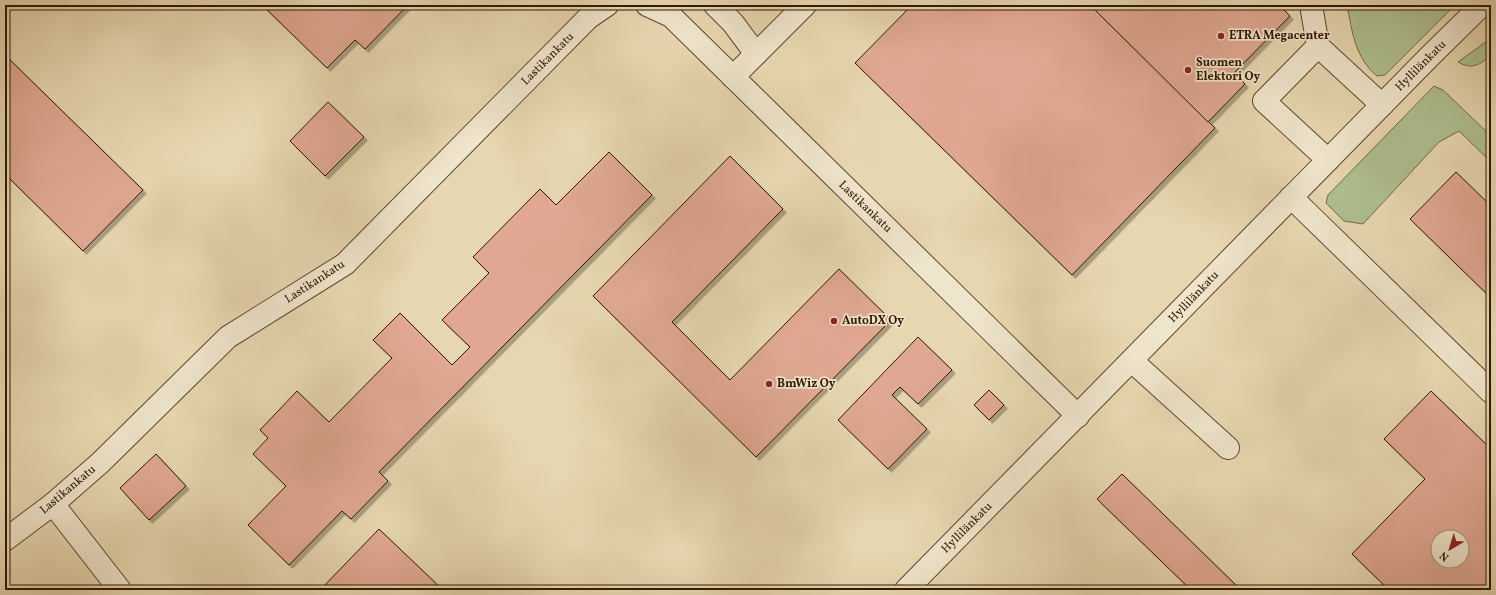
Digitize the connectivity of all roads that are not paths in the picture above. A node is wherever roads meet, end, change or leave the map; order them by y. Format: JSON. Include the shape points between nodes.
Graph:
{"nodes":[{"id":1,"x":607,"y":5,"type":"edge"},
{"id":2,"x":647,"y":5,"type":"edge"},
{"id":3,"x":715,"y":5,"type":"edge"},
{"id":4,"x":805,"y":5,"type":"edge"},
{"id":5,"x":1311,"y":5,"type":"edge"},
{"id":6,"x":1482,"y":5,"type":"edge"},
{"id":7,"x":1318,"y":46,"type":"junction"},
{"id":8,"x":756,"y":54,"type":"junction"},
{"id":9,"x":733,"y":78,"type":"junction"},
{"id":10,"x":1382,"y":105,"type":"junction"},
{"id":11,"x":1328,"y":160,"type":"junction"},
{"id":12,"x":1291,"y":197,"type":"junction"},
{"id":13,"x":1132,"y":362,"type":"junction"},
{"id":14,"x":1491,"y":392,"type":"edge"},
{"id":15,"x":1078,"y":416,"type":"junction"},
{"id":16,"x":1228,"y":448,"type":"dead end"},
{"id":17,"x":53,"y":504,"type":"junction"},
{"id":18,"x":5,"y":540,"type":"edge"},
{"id":19,"x":120,"y":590,"type":"edge"},
{"id":20,"x":906,"y":590,"type":"edge"}],
"edges":[{"from":1,"to":17,"type":"street","name":"Lastikankatu","via":[[588,18],[345,264],[228,337],[100,463]]},
{"from":2,"to":9,"type":"street","name":"Lastikankatu","via":[[671,16]]},
{"from":3,"to":8,"type":"street","via":[[733,22]]},
{"from":4,"to":8,"type":"street"},
{"from":5,"to":7,"type":"street"},
{"from":6,"to":10,"type":"street","name":"Hyllilänkatu"},
{"from":7,"to":10,"type":"street"},
{"from":7,"to":11,"type":"street","via":[[1264,101]]},
{"from":8,"to":9,"type":"street"},
{"from":9,"to":15,"type":"street","name":"Lastikankatu"},
{"from":10,"to":11,"type":"street","name":"Hyllilänkatu"},
{"from":11,"to":12,"type":"street","name":"Hyllilänkatu"},
{"from":12,"to":13,"type":"street","name":"Hyllilänkatu"},
{"from":12,"to":14,"type":"street"},
{"from":13,"to":15,"type":"street","name":"Hyllilänkatu"},
{"from":13,"to":16,"type":"street"},
{"from":15,"to":20,"type":"street","name":"Hyllilänkatu"},
{"from":17,"to":18,"type":"street","name":"Lastikankatu"},
{"from":17,"to":19,"type":"street"}]}
